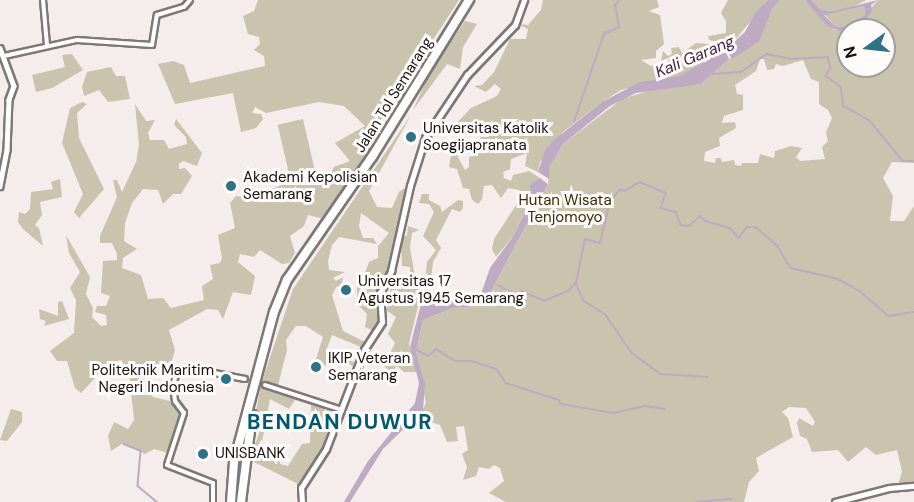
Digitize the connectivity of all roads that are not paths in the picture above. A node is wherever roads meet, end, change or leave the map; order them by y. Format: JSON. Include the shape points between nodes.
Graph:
{"nodes":[{"id":1,"x":43,"y":0,"type":"edge"},
{"id":2,"x":190,"y":0,"type":"edge"},
{"id":3,"x":471,"y":0,"type":"edge"},
{"id":4,"x":524,"y":0,"type":"edge"},
{"id":5,"x":47,"y":45,"type":"junction"},
{"id":6,"x":0,"y":48,"type":"edge"},
{"id":7,"x":4,"y":56,"type":"junction"},
{"id":8,"x":0,"y":186,"type":"edge"},
{"id":9,"x":245,"y":379,"type":"tunnel mouth"},
{"id":10,"x":265,"y":385,"type":"tunnel mouth"},
{"id":11,"x":253,"y":408,"type":"junction"},
{"id":12,"x":342,"y":410,"type":"junction"},
{"id":13,"x":914,"y":486,"type":"edge"},
{"id":14,"x":213,"y":502,"type":"edge"},
{"id":15,"x":233,"y":502,"type":"edge"},
{"id":16,"x":241,"y":502,"type":"edge"},
{"id":17,"x":302,"y":502,"type":"edge"},
{"id":18,"x":835,"y":502,"type":"edge"}],
"edges":[{"from":1,"to":5,"type":"street"},
{"from":2,"to":5,"type":"street","via":[[183,7],[157,15],[152,45],[77,40]]},
{"from":3,"to":11,"type":"highway","name":"Jalan Tol Semarang","via":[[380,152],[290,282],[277,315]]},
{"from":3,"to":15,"type":"highway","name":"Jalan Tol Semarang","via":[[372,157],[287,280],[274,312],[234,462]]},
{"from":4,"to":12,"type":"main road","via":[[515,25],[467,75],[425,138],[391,272],[380,292],[382,322],[369,339]]},
{"from":5,"to":7,"type":"street"},
{"from":6,"to":7,"type":"main road"},
{"from":7,"to":8,"type":"main road","via":[[14,86],[9,100],[7,150]]},
{"from":9,"to":14,"type":"street","via":[[189,368],[177,372],[173,385],[175,401],[184,413],[167,465],[213,483]]},
{"from":10,"to":12,"type":"street"},
{"from":11,"to":15,"type":"highway","name":"Jalan Tol Semarang"},
{"from":11,"to":16,"type":"highway"},
{"from":12,"to":17,"type":"main road","via":[[301,488]]},
{"from":13,"to":18,"type":"main road","via":[[889,488]]}]}
